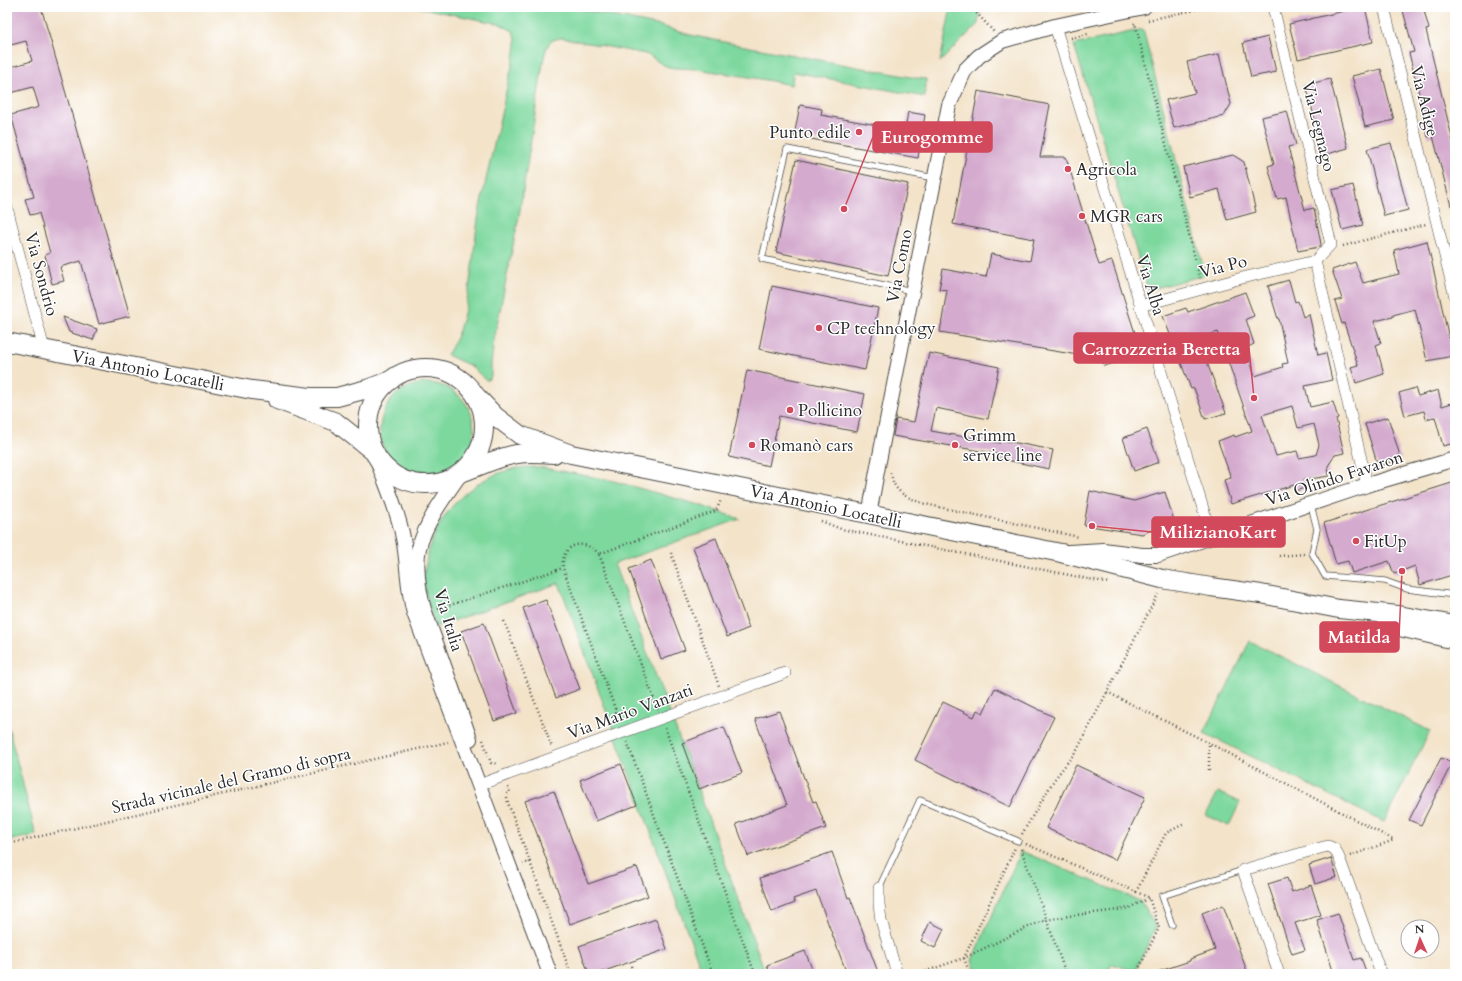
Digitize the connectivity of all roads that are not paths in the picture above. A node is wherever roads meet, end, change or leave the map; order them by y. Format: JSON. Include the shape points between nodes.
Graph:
{"nodes":[{"id":1,"x":1144,"y":7,"type":"edge"},
{"id":2,"x":1273,"y":7,"type":"edge"},
{"id":3,"x":1384,"y":7,"type":"edge"},
{"id":4,"x":1055,"y":26,"type":"junction"},
{"id":5,"x":934,"y":178,"type":"junction"},
{"id":6,"x":7,"y":208,"type":"edge"},
{"id":7,"x":1315,"y":261,"type":"junction"},
{"id":8,"x":912,"y":291,"type":"junction"},
{"id":9,"x":1455,"y":297,"type":"edge"},
{"id":10,"x":1140,"y":306,"type":"junction"},
{"id":11,"x":7,"y":342,"type":"edge"},
{"id":12,"x":44,"y":349,"type":"junction"},
{"id":13,"x":390,"y":380,"type":"junction"},
{"id":14,"x":252,"y":390,"type":"junction"},
{"id":15,"x":477,"y":397,"type":"junction"},
{"id":16,"x":375,"y":454,"type":"junction"},
{"id":17,"x":571,"y":454,"type":"junction"},
{"id":18,"x":1455,"y":459,"type":"edge"},
{"id":19,"x":461,"y":473,"type":"junction"},
{"id":20,"x":1368,"y":485,"type":"junction"},
{"id":21,"x":1311,"y":504,"type":"junction"},
{"id":22,"x":869,"y":515,"type":"junction"},
{"id":23,"x":1212,"y":538,"type":"junction"},
{"id":24,"x":1061,"y":553,"type":"junction"},
{"id":25,"x":1455,"y":595,"type":"edge"},
{"id":26,"x":1339,"y":608,"type":"junction"},
{"id":27,"x":1455,"y":625,"type":"edge"},
{"id":28,"x":1455,"y":640,"type":"edge"},
{"id":29,"x":785,"y":672,"type":"dead end"},
{"id":30,"x":454,"y":723,"type":"junction"},
{"id":31,"x":487,"y":782,"type":"junction"},
{"id":32,"x":499,"y":836,"type":"junction"},
{"id":33,"x":1018,"y":841,"type":"road end"},
{"id":34,"x":1243,"y":870,"type":"junction"},
{"id":35,"x":879,"y":888,"type":"joint"},
{"id":36,"x":1172,"y":925,"type":"dead end"},
{"id":37,"x":550,"y":974,"type":"edge"},
{"id":38,"x":559,"y":974,"type":"edge"},
{"id":39,"x":897,"y":974,"type":"edge"},
{"id":40,"x":1279,"y":974,"type":"edge"},
{"id":41,"x":1381,"y":974,"type":"edge"}],
"edges":[{"from":1,"to":4,"type":"street","name":"Via Como"},
{"from":2,"to":7,"type":"street","name":"Via Legnago","via":[[1331,244]]},
{"from":3,"to":9,"type":"street","name":"Via Adige"},
{"from":4,"to":5,"type":"street","name":"Via Como","via":[[1002,41],[979,56],[965,70],[949,105]]},
{"from":4,"to":10,"type":"street","name":"Via Alba"},
{"from":5,"to":8,"type":"street","name":"Via Como"},
{"from":5,"to":8,"type":"lane","via":[[787,149],[762,259]]},
{"from":6,"to":12,"type":"street","name":"Via Sondrio"},
{"from":7,"to":10,"type":"street","name":"Via Po"},
{"from":7,"to":20,"type":"street"},
{"from":8,"to":22,"type":"street","name":"Via Como"},
{"from":10,"to":23,"type":"street","name":"Via Alba"},
{"from":11,"to":12,"type":"main road","name":"Via Antonio Locatelli"},
{"from":12,"to":14,"type":"main road","name":"Via Antonio Locatelli"},
{"from":13,"to":14,"type":"main road","name":"Via Antonio Locatelli","via":[[337,397],[310,397]]},
{"from":13,"to":15,"type":"main road","via":[[416,368],[439,369],[462,380]]},
{"from":13,"to":16,"type":"main road","via":[[376,395],[369,415],[369,436]]},
{"from":14,"to":16,"type":"main road","name":"Via Antonio Locatelli","via":[[336,422]]},
{"from":15,"to":17,"type":"main road","name":"Via Antonio Locatelli","via":[[495,416],[520,435]]},
{"from":15,"to":19,"type":"main road","via":[[484,414],[484,436],[476,456]]},
{"from":16,"to":19,"type":"main road","via":[[390,472],[412,482],[437,483]]},
{"from":16,"to":30,"type":"street","name":"Via Italia","via":[[400,526],[414,614]]},
{"from":17,"to":19,"type":"main road","name":"Via Antonio Locatelli","via":[[516,454]]},
{"from":17,"to":22,"type":"main road","name":"Via Antonio Locatelli"},
{"from":18,"to":20,"type":"street","name":"Via Olindo Favaron"},
{"from":19,"to":31,"type":"street","name":"Via Italia","via":[[428,524],[419,549],[418,574],[421,598],[431,609]]},
{"from":20,"to":21,"type":"street","name":"Via Olindo Favaron"},
{"from":21,"to":23,"type":"street","name":"Via Olindo Favaron"},
{"from":21,"to":25,"type":"lane","via":[[1317,529],[1312,553],[1325,576],[1385,581],[1407,589]]},
{"from":22,"to":24,"type":"main road","name":"Via Antonio Locatelli"},
{"from":23,"to":24,"type":"street","name":"Via Olindo Favaron","via":[[1158,555],[1103,550]]},
{"from":24,"to":26,"type":"main road","name":"Via Antonio Locatelli","via":[[1162,579]]},
{"from":26,"to":27,"type":"main road","name":"Via Antonio Locatelli"},
{"from":26,"to":28,"type":"main road","name":"Via Antonio Locatelli","via":[[1394,626]]},
{"from":29,"to":31,"type":"street","name":"Via Mario Vanzati"},
{"from":30,"to":31,"type":"street","name":"Via Italia","via":[[464,738],[476,769]]},
{"from":30,"to":32,"type":"street","name":"Via Italia"},
{"from":31,"to":32,"type":"street","name":"Via Italia","via":[[485,790]]},
{"from":31,"to":38,"type":"street","name":"Via Italia","via":[[524,864]]},
{"from":32,"to":37,"type":"street","name":"Via Italia"},
{"from":33,"to":35,"type":"lane","via":[[920,800]]},
{"from":34,"to":36,"type":"lane","via":[[1162,896]]},
{"from":34,"to":40,"type":"street"},
{"from":34,"to":41,"type":"street","via":[[1305,851],[1328,846],[1336,849]]},
{"from":35,"to":39,"type":"street","via":[[881,920]]}]}
